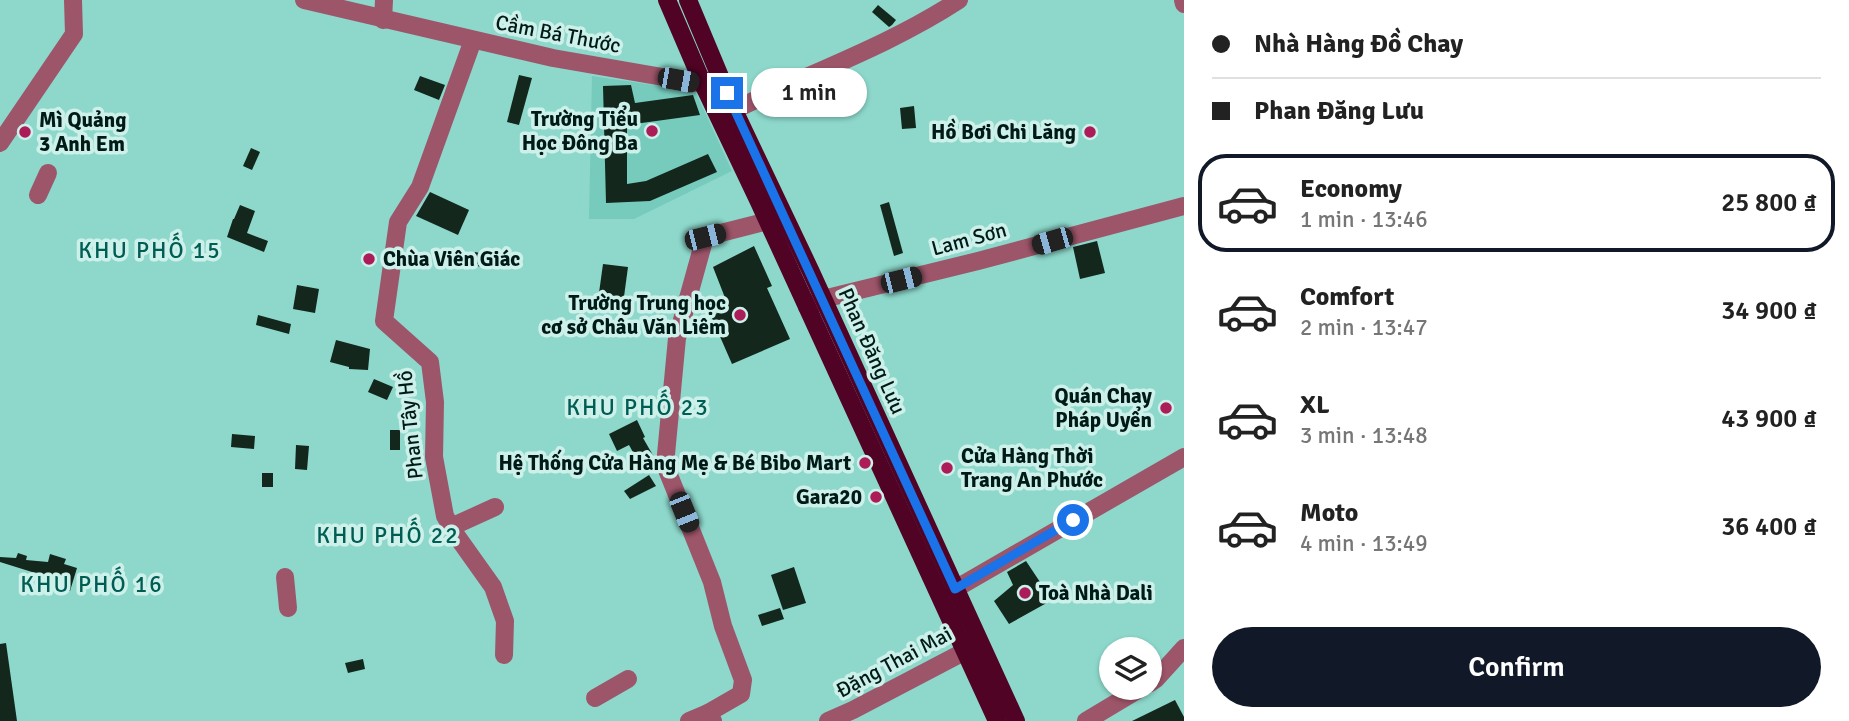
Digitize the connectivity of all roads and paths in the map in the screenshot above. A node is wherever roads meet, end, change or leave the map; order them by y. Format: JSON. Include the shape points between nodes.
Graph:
{"nodes":[{"id":1,"x":73,"y":0,"type":"edge"},
{"id":2,"x":304,"y":0,"type":"edge"},
{"id":3,"x":384,"y":0,"type":"edge"},
{"id":4,"x":667,"y":0,"type":"edge"},
{"id":5,"x":688,"y":0,"type":"edge"},
{"id":6,"x":959,"y":0,"type":"edge"},
{"id":7,"x":383,"y":20,"type":"junction"},
{"id":8,"x":473,"y":40,"type":"junction"},
{"id":9,"x":720,"y":76,"type":"junction"},
{"id":10,"x":703,"y":84,"type":"junction"},
{"id":11,"x":726,"y":113,"type":"junction"},
{"id":12,"x":0,"y":143,"type":"edge"},
{"id":13,"x":48,"y":173,"type":"dead end"},
{"id":14,"x":38,"y":195,"type":"dead end"},
{"id":15,"x":1184,"y":206,"type":"edge"},
{"id":16,"x":768,"y":221,"type":"junction"},
{"id":17,"x":815,"y":303,"type":"junction"},
{"id":18,"x":1184,"y":457,"type":"edge"},
{"id":19,"x":495,"y":506,"type":"dead end"},
{"id":20,"x":451,"y":527,"type":"junction"},
{"id":21,"x":285,"y":577,"type":"dead end"},
{"id":22,"x":955,"y":589,"type":"junction"},
{"id":23,"x":288,"y":608,"type":"dead end"},
{"id":24,"x":972,"y":647,"type":"junction"},
{"id":25,"x":1184,"y":648,"type":"edge"},
{"id":26,"x":504,"y":655,"type":"dead end"},
{"id":27,"x":1162,"y":672,"type":"edge"},
{"id":28,"x":628,"y":679,"type":"dead end"},
{"id":29,"x":594,"y":698,"type":"dead end"},
{"id":30,"x":1121,"y":700,"type":"edge"},
{"id":31,"x":710,"y":717,"type":"edge"},
{"id":32,"x":689,"y":721,"type":"edge"},
{"id":33,"x":828,"y":721,"type":"edge"},
{"id":34,"x":997,"y":721,"type":"edge"},
{"id":35,"x":1016,"y":721,"type":"edge"},
{"id":36,"x":1086,"y":721,"type":"edge"}],
"edges":[{"from":1,"to":12,"type":"street","via":[[75,34]]},
{"from":2,"to":7,"type":"street","name":"Cầm Bá Thước"},
{"from":3,"to":7,"type":"street"},
{"from":4,"to":10,"type":"main road","name":"Phan Đăng Lưu"},
{"from":5,"to":9,"type":"main road","name":"Phan Đăng Lưu"},
{"from":6,"to":11,"type":"street","via":[[896,37]]},
{"from":7,"to":8,"type":"street","name":"Cầm Bá Thước"},
{"from":8,"to":10,"type":"street","name":"Cầm Bá Thước"},
{"from":8,"to":20,"type":"street","name":"Phan Tây Hồ","via":[[421,187],[398,222],[384,321],[430,362],[434,457],[444,516]]},
{"from":9,"to":10,"type":"street"},
{"from":9,"to":11,"type":"main road","name":"Phan Đăng Lưu"},
{"from":10,"to":11,"type":"main road","name":"Phan Đăng Lưu"},
{"from":11,"to":16,"type":"main road","name":"Phan Đăng Lưu"},
{"from":11,"to":17,"type":"main road","name":"Phan Đăng Lưu"},
{"from":13,"to":14,"type":"street"},
{"from":15,"to":17,"type":"street","name":"Lam Sơn"},
{"from":16,"to":17,"type":"main road","name":"Phan Đăng Lưu"},
{"from":16,"to":31,"type":"street","via":[[705,237],[677,338],[665,465],[712,582],[743,680],[741,694]]},
{"from":17,"to":22,"type":"main road","name":"Phan Đăng Lưu"},
{"from":17,"to":24,"type":"main road","name":"Phan Đăng Lưu"},
{"from":18,"to":22,"type":"street"},
{"from":19,"to":20,"type":"street"},
{"from":20,"to":26,"type":"street","name":"Phan Tây Hồ","via":[[493,587],[505,621]]},
{"from":21,"to":23,"type":"street"},
{"from":22,"to":24,"type":"main road","name":"Phan Đăng Lưu"},
{"from":24,"to":33,"type":"street","name":"Đặng Thai Mai"},
{"from":24,"to":34,"type":"main road","name":"Phan Đăng Lưu"},
{"from":24,"to":35,"type":"main road","name":"Phan Đăng Lưu"},
{"from":25,"to":27,"type":"street"},
{"from":28,"to":29,"type":"street"},
{"from":30,"to":36,"type":"street"},
{"from":31,"to":32,"type":"street"}]}
